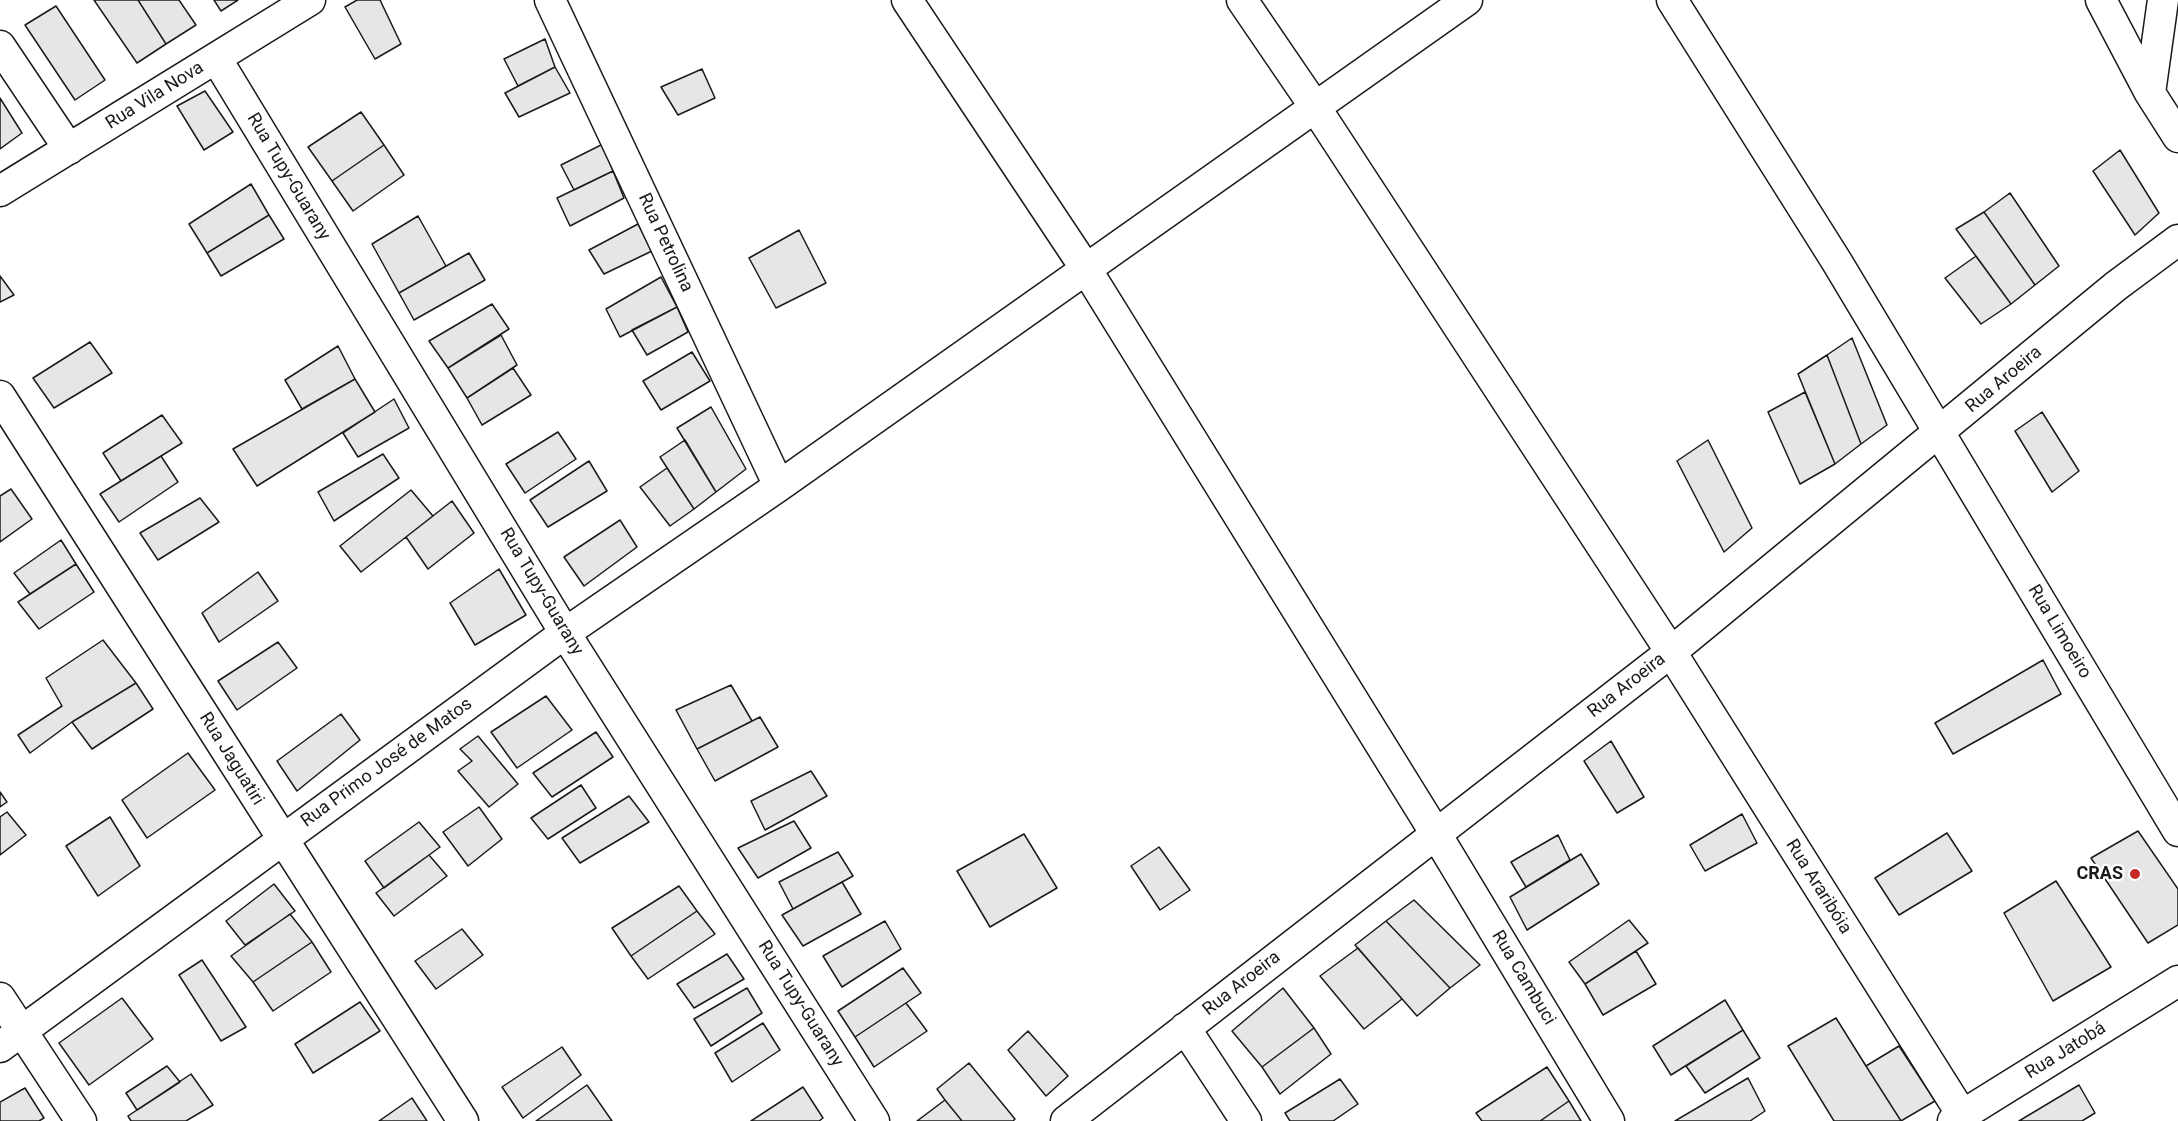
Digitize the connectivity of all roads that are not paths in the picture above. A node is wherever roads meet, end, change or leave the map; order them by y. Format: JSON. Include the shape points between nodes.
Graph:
{"nodes":[{"id":1,"x":310,"y":0,"type":"edge"},
{"id":2,"x":550,"y":0,"type":"edge"},
{"id":3,"x":907,"y":0,"type":"edge"},
{"id":4,"x":1242,"y":0,"type":"edge"},
{"id":5,"x":1467,"y":0,"type":"edge"},
{"id":6,"x":1672,"y":0,"type":"edge"},
{"id":7,"x":2101,"y":0,"type":"edge"},
{"id":8,"x":2163,"y":0,"type":"edge"},
{"id":9,"x":272,"y":10,"type":"edge"},
{"id":10,"x":0,"y":46,"type":"edge"},
{"id":11,"x":216,"y":58,"type":"junction"},
{"id":12,"x":2150,"y":93,"type":"junction"},
{"id":13,"x":1315,"y":107,"type":"junction"},
{"id":14,"x":2178,"y":137,"type":"edge"},
{"id":15,"x":69,"y":149,"type":"junction"},
{"id":16,"x":0,"y":191,"type":"edge"},
{"id":17,"x":2178,"y":240,"type":"edge"},
{"id":18,"x":1086,"y":269,"type":"junction"},
{"id":19,"x":0,"y":396,"type":"edge"},
{"id":20,"x":1940,"y":433,"type":"junction"},
{"id":21,"x":779,"y":486,"type":"junction"},
{"id":22,"x":565,"y":633,"type":"junction"},
{"id":23,"x":1671,"y":652,"type":"junction"},
{"id":24,"x":2178,"y":831,"type":"edge"},
{"id":25,"x":1436,"y":834,"type":"junction"},
{"id":26,"x":282,"y":840,"type":"junction"},
{"id":27,"x":2178,"y":981,"type":"edge"},
{"id":28,"x":0,"y":998,"type":"edge"},
{"id":29,"x":1185,"y":1028,"type":"junction"},
{"id":30,"x":11,"y":1039,"type":"edge"},
{"id":31,"x":1960,"y":1119,"type":"edge"},
{"id":32,"x":81,"y":1121,"type":"edge"},
{"id":33,"x":463,"y":1121,"type":"edge"},
{"id":34,"x":874,"y":1121,"type":"edge"},
{"id":35,"x":1066,"y":1121,"type":"edge"},
{"id":36,"x":1246,"y":1121,"type":"edge"},
{"id":37,"x":1609,"y":1121,"type":"edge"}],
"edges":[{"from":1,"to":9,"type":"street","name":"Rua Vila Nova"},
{"from":2,"to":21,"type":"street","name":"Rua Petrolina"},
{"from":3,"to":18,"type":"street","name":"Rua Cambuci"},
{"from":4,"to":13,"type":"street","name":"Rua Araribóia"},
{"from":5,"to":13,"type":"street","name":"Rua Primo José de Matos"},
{"from":6,"to":20,"type":"street","name":"Rua Limoeiro"},
{"from":7,"to":12,"type":"street"},
{"from":8,"to":12,"type":"street"},
{"from":9,"to":11,"type":"street","name":"Rua Vila Nova"},
{"from":10,"to":15,"type":"street"},
{"from":11,"to":15,"type":"street","name":"Rua Vila Nova"},
{"from":11,"to":22,"type":"street","name":"Rua Tupy-Guarany"},
{"from":12,"to":14,"type":"street"},
{"from":13,"to":18,"type":"street","name":"Rua Primo José de Matos"},
{"from":13,"to":23,"type":"street","name":"Rua Araribóia"},
{"from":15,"to":16,"type":"street","name":"Rua Vila Nova"},
{"from":17,"to":20,"type":"street","name":"Rua Aroeira","via":[[2116,286]]},
{"from":18,"to":21,"type":"street","name":"Rua Primo José de Matos"},
{"from":18,"to":25,"type":"street","name":"Rua Cambuci"},
{"from":19,"to":26,"type":"street","name":"Rua Jaguatiri"},
{"from":20,"to":23,"type":"street","name":"Rua Aroeira"},
{"from":20,"to":24,"type":"street","name":"Rua Limoeiro"},
{"from":21,"to":22,"type":"street","name":"Rua Primo José de Matos"},
{"from":22,"to":26,"type":"street","name":"Rua Primo José de Matos"},
{"from":22,"to":34,"type":"street","name":"Rua Tupy-Guarany"},
{"from":23,"to":25,"type":"street","name":"Rua Aroeira"},
{"from":23,"to":31,"type":"street","name":"Rua Araribóia"},
{"from":25,"to":29,"type":"street","name":"Rua Aroeira"},
{"from":25,"to":37,"type":"street","name":"Rua Cambuci"},
{"from":26,"to":30,"type":"street","name":"Rua Primo José de Matos"},
{"from":26,"to":33,"type":"street","name":"Rua Jaguatiri"},
{"from":27,"to":31,"type":"street","name":"Rua Jatobá"},
{"from":28,"to":30,"type":"street"},
{"from":29,"to":35,"type":"street","name":"Rua Aroeira"},
{"from":29,"to":36,"type":"street"},
{"from":30,"to":32,"type":"street"}]}
